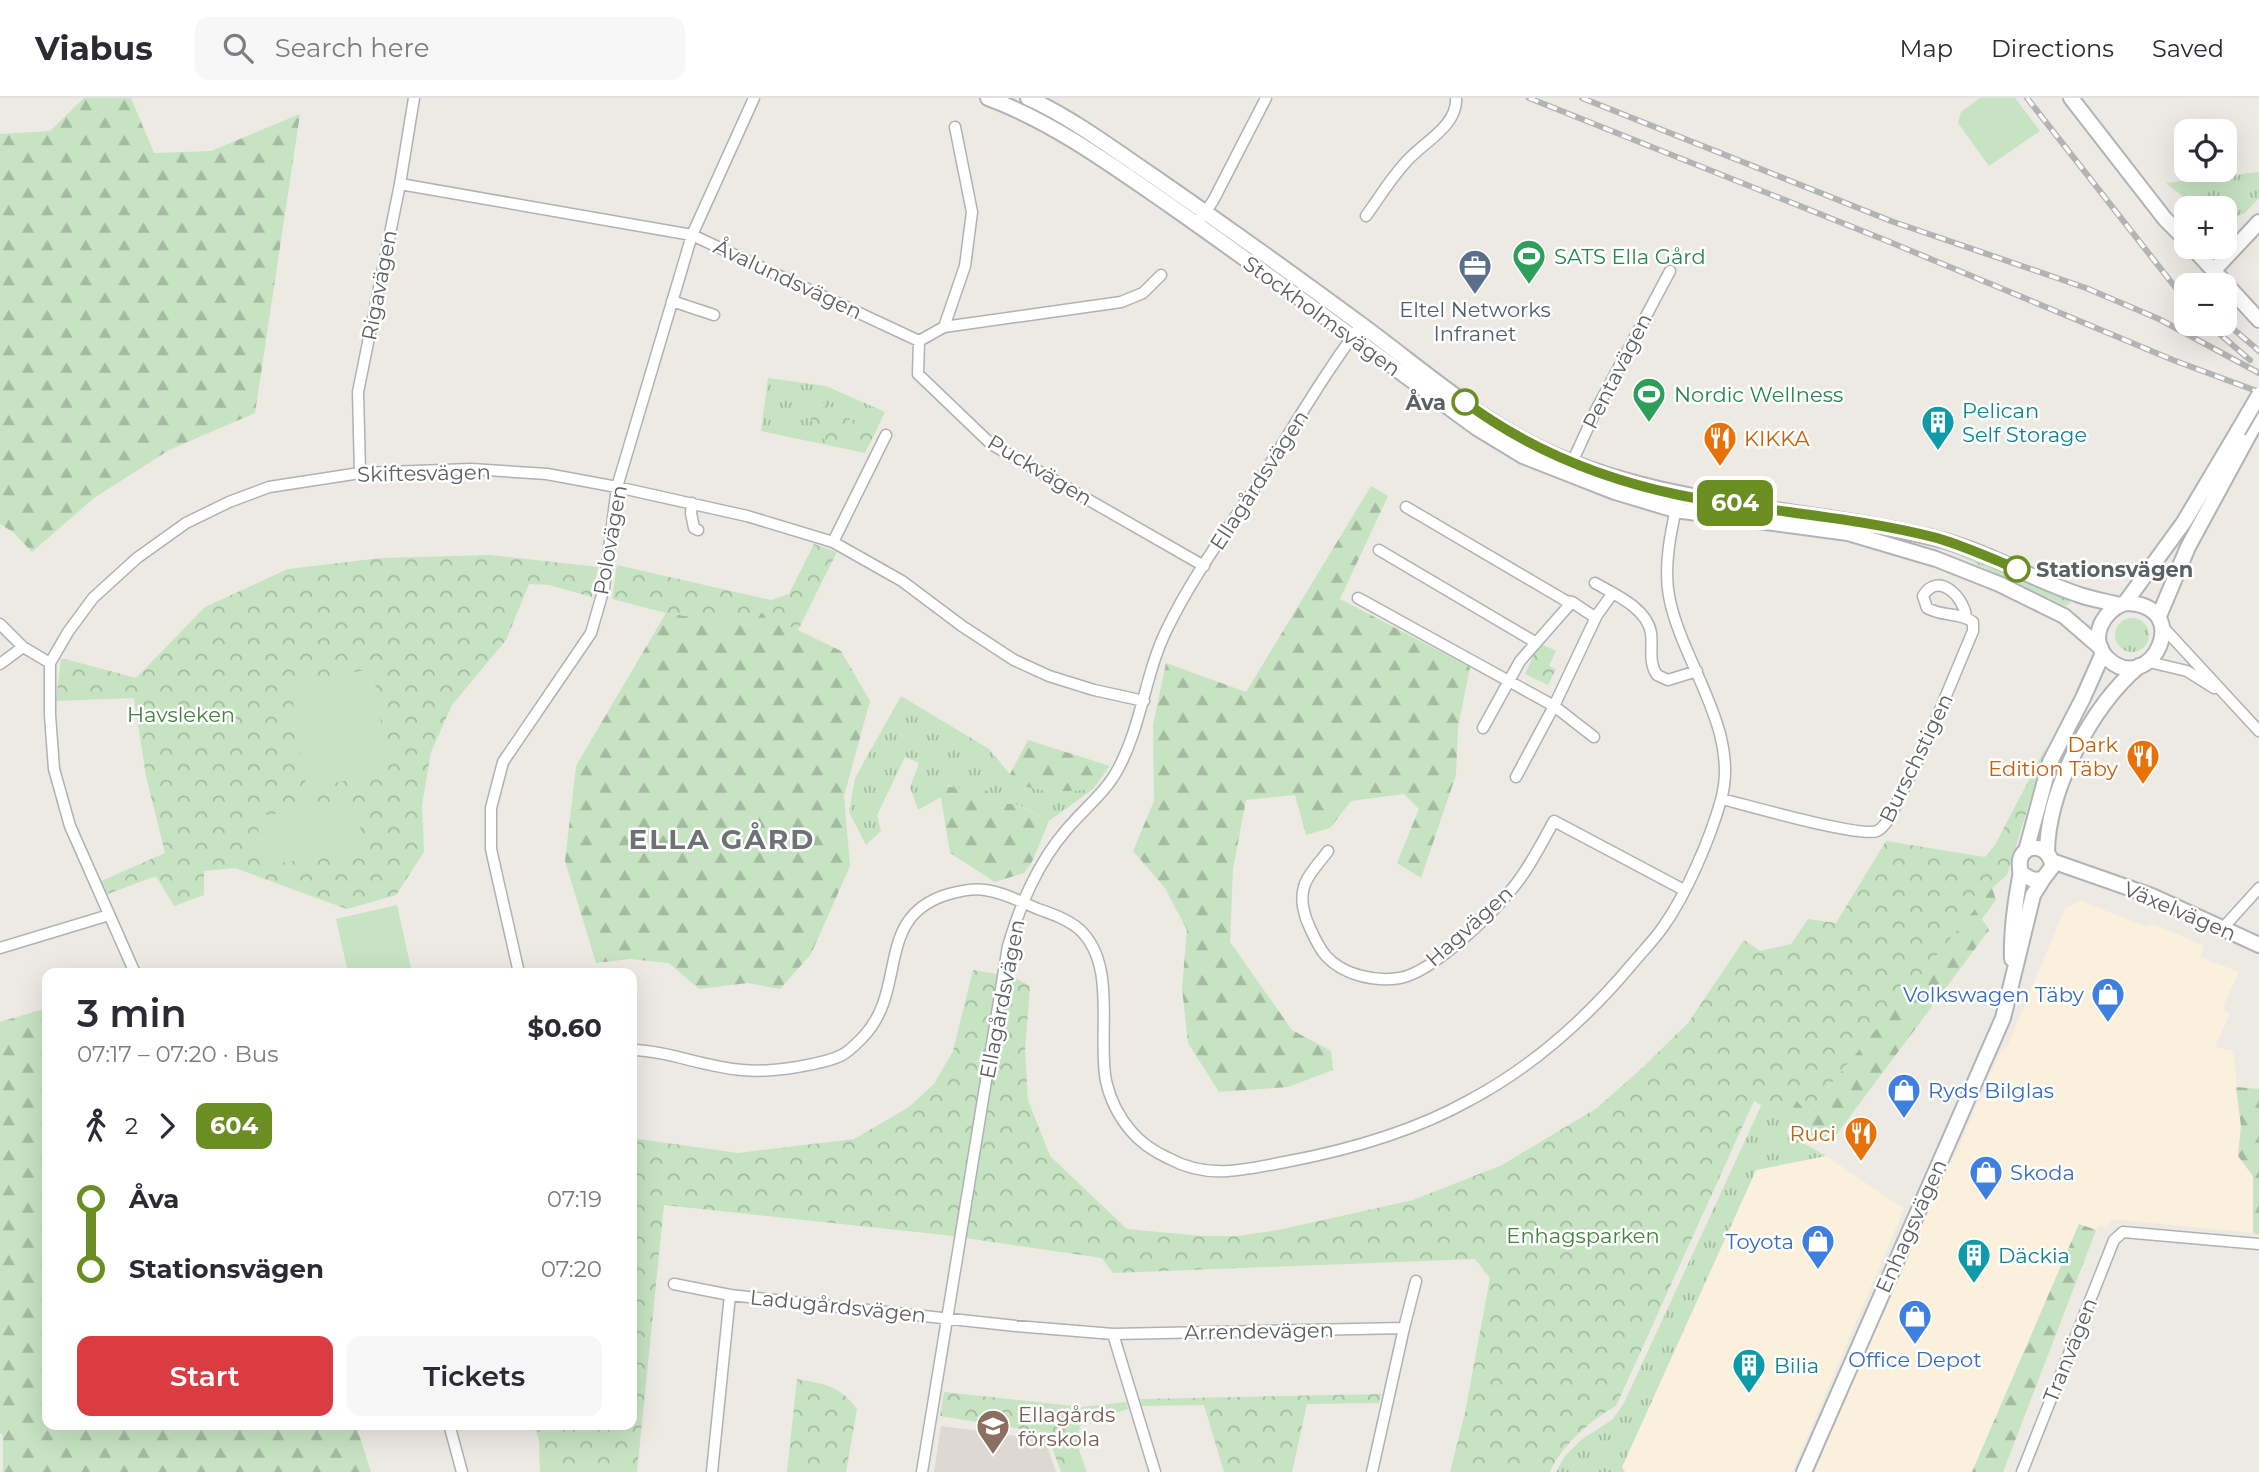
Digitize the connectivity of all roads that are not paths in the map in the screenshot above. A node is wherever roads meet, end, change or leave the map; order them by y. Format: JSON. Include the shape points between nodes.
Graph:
{"nodes":[{"id":1,"x":414,"y":98,"type":"edge"},
{"id":2,"x":754,"y":98,"type":"edge"},
{"id":3,"x":988,"y":98,"type":"edge"},
{"id":4,"x":1028,"y":98,"type":"edge"},
{"id":5,"x":1266,"y":98,"type":"edge"},
{"id":6,"x":1455,"y":98,"type":"edge"},
{"id":7,"x":2071,"y":98,"type":"edge"},
{"id":8,"x":955,"y":127,"type":"dead end"},
{"id":9,"x":400,"y":184,"type":"junction"},
{"id":10,"x":1366,"y":216,"type":"dead end"},
{"id":11,"x":1201,"y":218,"type":"junction"},
{"id":12,"x":2259,"y":222,"type":"edge"},
{"id":13,"x":2174,"y":228,"type":"edge"},
{"id":14,"x":692,"y":235,"type":"junction"},
{"id":15,"x":2203,"y":259,"type":"edge"},
{"id":16,"x":2214,"y":270,"type":"junction"},
{"id":17,"x":1670,"y":271,"type":"dead end"},
{"id":18,"x":1161,"y":275,"type":"dead end"},
{"id":19,"x":672,"y":301,"type":"junction"},
{"id":20,"x":714,"y":315,"type":"dead end"},
{"id":21,"x":2259,"y":320,"type":"edge"},
{"id":22,"x":1361,"y":324,"type":"junction"},
{"id":23,"x":944,"y":327,"type":"junction"},
{"id":24,"x":1351,"y":337,"type":"junction"},
{"id":25,"x":919,"y":341,"type":"junction"},
{"id":26,"x":2259,"y":395,"type":"edge"},
{"id":27,"x":2259,"y":416,"type":"edge"},
{"id":28,"x":886,"y":435,"type":"dead end"},
{"id":29,"x":2242,"y":435,"type":"junction"},
{"id":30,"x":1570,"y":468,"type":"junction"},
{"id":31,"x":360,"y":473,"type":"junction"},
{"id":32,"x":617,"y":487,"type":"junction"},
{"id":33,"x":1679,"y":495,"type":"junction"},
{"id":34,"x":692,"y":503,"type":"junction"},
{"id":35,"x":1406,"y":507,"type":"dead end"},
{"id":36,"x":1675,"y":510,"type":"junction"},
{"id":37,"x":698,"y":530,"type":"dead end"},
{"id":38,"x":833,"y":542,"type":"junction"},
{"id":39,"x":1379,"y":550,"type":"dead end"},
{"id":40,"x":1204,"y":566,"type":"junction"},
{"id":41,"x":1595,"y":583,"type":"dead end"},
{"id":42,"x":1613,"y":593,"type":"junction"},
{"id":43,"x":1358,"y":598,"type":"dead end"},
{"id":44,"x":1572,"y":602,"type":"junction"},
{"id":45,"x":2122,"y":604,"type":"junction"},
{"id":46,"x":1597,"y":615,"type":"junction"},
{"id":47,"x":1966,"y":616,"type":"dead end"},
{"id":48,"x":2160,"y":620,"type":"junction"},
{"id":49,"x":0,"y":624,"type":"edge"},
{"id":50,"x":1535,"y":642,"type":"junction"},
{"id":51,"x":23,"y":647,"type":"junction"},
{"id":52,"x":2102,"y":650,"type":"junction"},
{"id":53,"x":50,"y":663,"type":"junction"},
{"id":54,"x":0,"y":664,"type":"edge"},
{"id":55,"x":2144,"y":664,"type":"junction"},
{"id":56,"x":1697,"y":671,"type":"junction"},
{"id":57,"x":1508,"y":682,"type":"junction"},
{"id":58,"x":2223,"y":694,"type":"junction"},
{"id":59,"x":1144,"y":701,"type":"junction"},
{"id":60,"x":1554,"y":706,"type":"junction"},
{"id":61,"x":1483,"y":728,"type":"dead end"},
{"id":62,"x":2259,"y":731,"type":"edge"},
{"id":63,"x":1594,"y":737,"type":"dead end"},
{"id":64,"x":1516,"y":777,"type":"dead end"},
{"id":65,"x":1722,"y":799,"type":"junction"},
{"id":66,"x":1328,"y":851,"type":"dead end"},
{"id":67,"x":2026,"y":851,"type":"junction"},
{"id":68,"x":2050,"y":857,"type":"junction"},
{"id":69,"x":2021,"y":873,"type":"junction"},
{"id":70,"x":2045,"y":877,"type":"junction"},
{"id":71,"x":2101,"y":879,"type":"junction"},
{"id":72,"x":2259,"y":888,"type":"edge"},
{"id":73,"x":1684,"y":890,"type":"junction"},
{"id":74,"x":1022,"y":902,"type":"junction"},
{"id":75,"x":109,"y":915,"type":"junction"},
{"id":76,"x":2222,"y":929,"type":"junction"},
{"id":77,"x":2259,"y":945,"type":"edge"},
{"id":78,"x":0,"y":948,"type":"edge"},
{"id":79,"x":133,"y":968,"type":"edge"},
{"id":80,"x":518,"y":968,"type":"edge"},
{"id":81,"x":2012,"y":978,"type":"junction"},
{"id":82,"x":637,"y":1050,"type":"edge"},
{"id":83,"x":2259,"y":1244,"type":"edge"},
{"id":84,"x":1416,"y":1281,"type":"dead end"},
{"id":85,"x":674,"y":1284,"type":"dead end"},
{"id":86,"x":730,"y":1295,"type":"junction"},
{"id":87,"x":946,"y":1318,"type":"junction"},
{"id":88,"x":1404,"y":1328,"type":"junction"},
{"id":89,"x":1113,"y":1334,"type":"junction"},
{"id":90,"x":451,"y":1430,"type":"edge"},
{"id":91,"x":462,"y":1472,"type":"edge"},
{"id":92,"x":712,"y":1472,"type":"edge"},
{"id":93,"x":922,"y":1472,"type":"edge"},
{"id":94,"x":1155,"y":1472,"type":"edge"},
{"id":95,"x":1372,"y":1472,"type":"edge"},
{"id":96,"x":1804,"y":1472,"type":"edge"},
{"id":97,"x":2022,"y":1472,"type":"edge"}],
"edges":[{"from":1,"to":9,"type":"street","name":"Rigavägen"},
{"from":2,"to":14,"type":"street","name":"Polovägen"},
{"from":3,"to":11,"type":"main road","name":"Stockholmsvägen","via":[[1056,130]]},
{"from":4,"to":11,"type":"main road","name":"Stockholmsvägen","via":[[1110,147]]},
{"from":5,"to":11,"type":"street"},
{"from":6,"to":10,"type":"street","via":[[1453,115],[1406,162]]},
{"from":7,"to":13,"type":"main road"},
{"from":8,"to":23,"type":"street","via":[[972,212],[965,266]]},
{"from":9,"to":14,"type":"street","name":"Åvalundsvägen"},
{"from":9,"to":31,"type":"street","name":"Rigavägen","via":[[358,392]]},
{"from":11,"to":22,"type":"main road","name":"Stockholmsvägen"},
{"from":11,"to":24,"type":"main road","name":"Stockholmsvägen"},
{"from":12,"to":16,"type":"main road"},
{"from":14,"to":19,"type":"street","name":"Polovägen"},
{"from":14,"to":25,"type":"street","name":"Åvalundsvägen"},
{"from":15,"to":16,"type":"main road"},
{"from":16,"to":21,"type":"main road"},
{"from":17,"to":30,"type":"street","name":"Pentavägen","via":[[1595,410]]},
{"from":18,"to":23,"type":"street","via":[[1143,293],[1121,302]]},
{"from":19,"to":20,"type":"street"},
{"from":19,"to":32,"type":"street","name":"Polovägen"},
{"from":22,"to":24,"type":"street","name":"Ellagårdsvägen"},
{"from":22,"to":30,"type":"main road","name":"Stockholmsvägen","via":[[1483,416]]},
{"from":23,"to":25,"type":"street"},
{"from":24,"to":30,"type":"main road","name":"Stockholmsvägen","via":[[1523,456]]},
{"from":24,"to":40,"type":"street","name":"Ellagårdsvägen"},
{"from":25,"to":40,"type":"street","name":"Puckvägen","via":[[918,374],[991,444]]},
{"from":26,"to":29,"type":"main road","bridge":true},
{"from":27,"to":29,"type":"main road"},
{"from":28,"to":38,"type":"street"},
{"from":29,"to":45,"type":"main road"},
{"from":29,"to":48,"type":"main road","via":[[2188,547]]},
{"from":30,"to":33,"type":"main road","name":"Stockholmsvägen"},
{"from":30,"to":36,"type":"main road","name":"Stockholmsvägen","via":[[1615,492]]},
{"from":31,"to":32,"type":"street","name":"Skiftesvägen","via":[[471,469],[547,474]]},
{"from":31,"to":53,"type":"street","name":"Skiftesvägen","via":[[270,487],[186,523],[137,558],[93,598]]},
{"from":32,"to":34,"type":"street","name":"Skiftesvägen"},
{"from":32,"to":80,"type":"street","name":"Polovägen","via":[[604,587],[591,633],[503,762],[491,808],[491,849]]},
{"from":33,"to":36,"type":"street"},
{"from":33,"to":45,"type":"main road","name":"Stockholmsvägen","via":[[1850,520],[1939,539],[2078,595]]},
{"from":34,"to":37,"type":"street","via":[[692,524]]},
{"from":34,"to":38,"type":"street","name":"Skiftesvägen"},
{"from":35,"to":44,"type":"street"},
{"from":36,"to":52,"type":"main road","name":"Stockholmsvägen","via":[[1848,533],[1910,550],[1999,584],[2064,616]]},
{"from":36,"to":56,"type":"street","via":[[1667,579],[1670,602]]},
{"from":38,"to":59,"type":"street","name":"Skiftesvägen","via":[[902,581],[1014,660],[1072,683]]},
{"from":39,"to":50,"type":"street"},
{"from":40,"to":59,"type":"street","name":"Ellagårdsvägen","via":[[1167,629]]},
{"from":41,"to":42,"type":"street"},
{"from":42,"to":46,"type":"street"},
{"from":42,"to":56,"type":"street","via":[[1648,623],[1651,661],[1657,675],[1668,680]]},
{"from":43,"to":57,"type":"street"},
{"from":44,"to":46,"type":"street"},
{"from":44,"to":50,"type":"street"},
{"from":45,"to":48,"type":"main road","via":[[2145,606]]},
{"from":45,"to":52,"type":"main road","via":[[2101,622]]},
{"from":46,"to":60,"type":"street"},
{"from":47,"to":65,"type":"street","name":"Burschstigen","via":[[1973,622],[1973,631],[1964,656],[1927,741],[1880,830],[1837,828]]},
{"from":48,"to":55,"type":"main road","via":[[2163,636],[2157,654]]},
{"from":48,"to":58,"type":"street"},
{"from":49,"to":51,"type":"street"},
{"from":50,"to":57,"type":"street"},
{"from":51,"to":53,"type":"street"},
{"from":51,"to":54,"type":"street"},
{"from":52,"to":55,"type":"main road","via":[[2119,665]]},
{"from":52,"to":67,"type":"main road","via":[[2050,762]]},
{"from":53,"to":75,"type":"street","via":[[54,769],[70,826]]},
{"from":55,"to":58,"type":"street","via":[[2187,671]]},
{"from":55,"to":68,"type":"main road","via":[[2123,679],[2082,737],[2049,827]]},
{"from":56,"to":65,"type":"street","via":[[1723,754]]},
{"from":57,"to":60,"type":"street"},
{"from":57,"to":61,"type":"street"},
{"from":58,"to":62,"type":"street"},
{"from":59,"to":74,"type":"street","name":"Ellagårdsvägen","via":[[1116,774],[1066,830],[1037,870]]},
{"from":60,"to":63,"type":"street"},
{"from":60,"to":64,"type":"street"},
{"from":65,"to":73,"type":"street"},
{"from":66,"to":73,"type":"street","name":"Hagvägen","via":[[1304,884],[1307,923],[1326,956],[1361,976],[1382,979],[1417,972],[1456,944],[1512,889],[1554,821]]},
{"from":67,"to":68,"type":"main road","via":[[2037,848]]},
{"from":67,"to":69,"type":"main road","via":[[2020,860]]},
{"from":68,"to":70,"type":"main road","via":[[2052,867]]},
{"from":68,"to":71,"type":"main road","name":"Växelvägen"},
{"from":69,"to":70,"type":"main road","via":[[2032,880]]},
{"from":69,"to":81,"type":"main road","name":"Enhagsvägen","via":[[2011,941]]},
{"from":70,"to":71,"type":"main road"},
{"from":70,"to":81,"type":"main road","name":"Enhagsvägen","via":[[2033,895]]},
{"from":71,"to":76,"type":"main road","name":"Växelvägen"},
{"from":72,"to":76,"type":"street"},
{"from":73,"to":74,"type":"street","via":[[1663,928],[1593,1007],[1521,1069],[1470,1101],[1411,1127],[1334,1152],[1206,1172],[1162,1155],[1126,1125],[1106,1080],[1101,968],[1094,947],[1079,929],[1057,915]]},
{"from":74,"to":82,"type":"street","via":[[983,889],[958,891],[922,905],[907,920],[898,940],[877,1021],[845,1054],[772,1071],[741,1070]]},
{"from":74,"to":87,"type":"street","name":"Ellagårdsvägen","via":[[1008,946]]},
{"from":75,"to":78,"type":"street"},
{"from":75,"to":79,"type":"street"},
{"from":76,"to":77,"type":"main road","name":"Växelvägen"},
{"from":81,"to":96,"type":"main road","name":"Enhagsvägen","via":[[1999,1029]]},
{"from":83,"to":97,"type":"street","name":"Tranvägen","via":[[2123,1232],[2114,1240]]},
{"from":84,"to":88,"type":"street"},
{"from":85,"to":86,"type":"street","name":"Ladugårdsvägen"},
{"from":86,"to":87,"type":"street","name":"Ladugårdsvägen"},
{"from":86,"to":92,"type":"street","name":"Ladugårdsvägen"},
{"from":87,"to":89,"type":"street","name":"Arrendevägen"},
{"from":87,"to":93,"type":"street","name":"Ellagårdsvägen"},
{"from":88,"to":89,"type":"street","name":"Arrendevägen"},
{"from":88,"to":95,"type":"street"},
{"from":89,"to":94,"type":"street"},
{"from":90,"to":91,"type":"street"}]}
